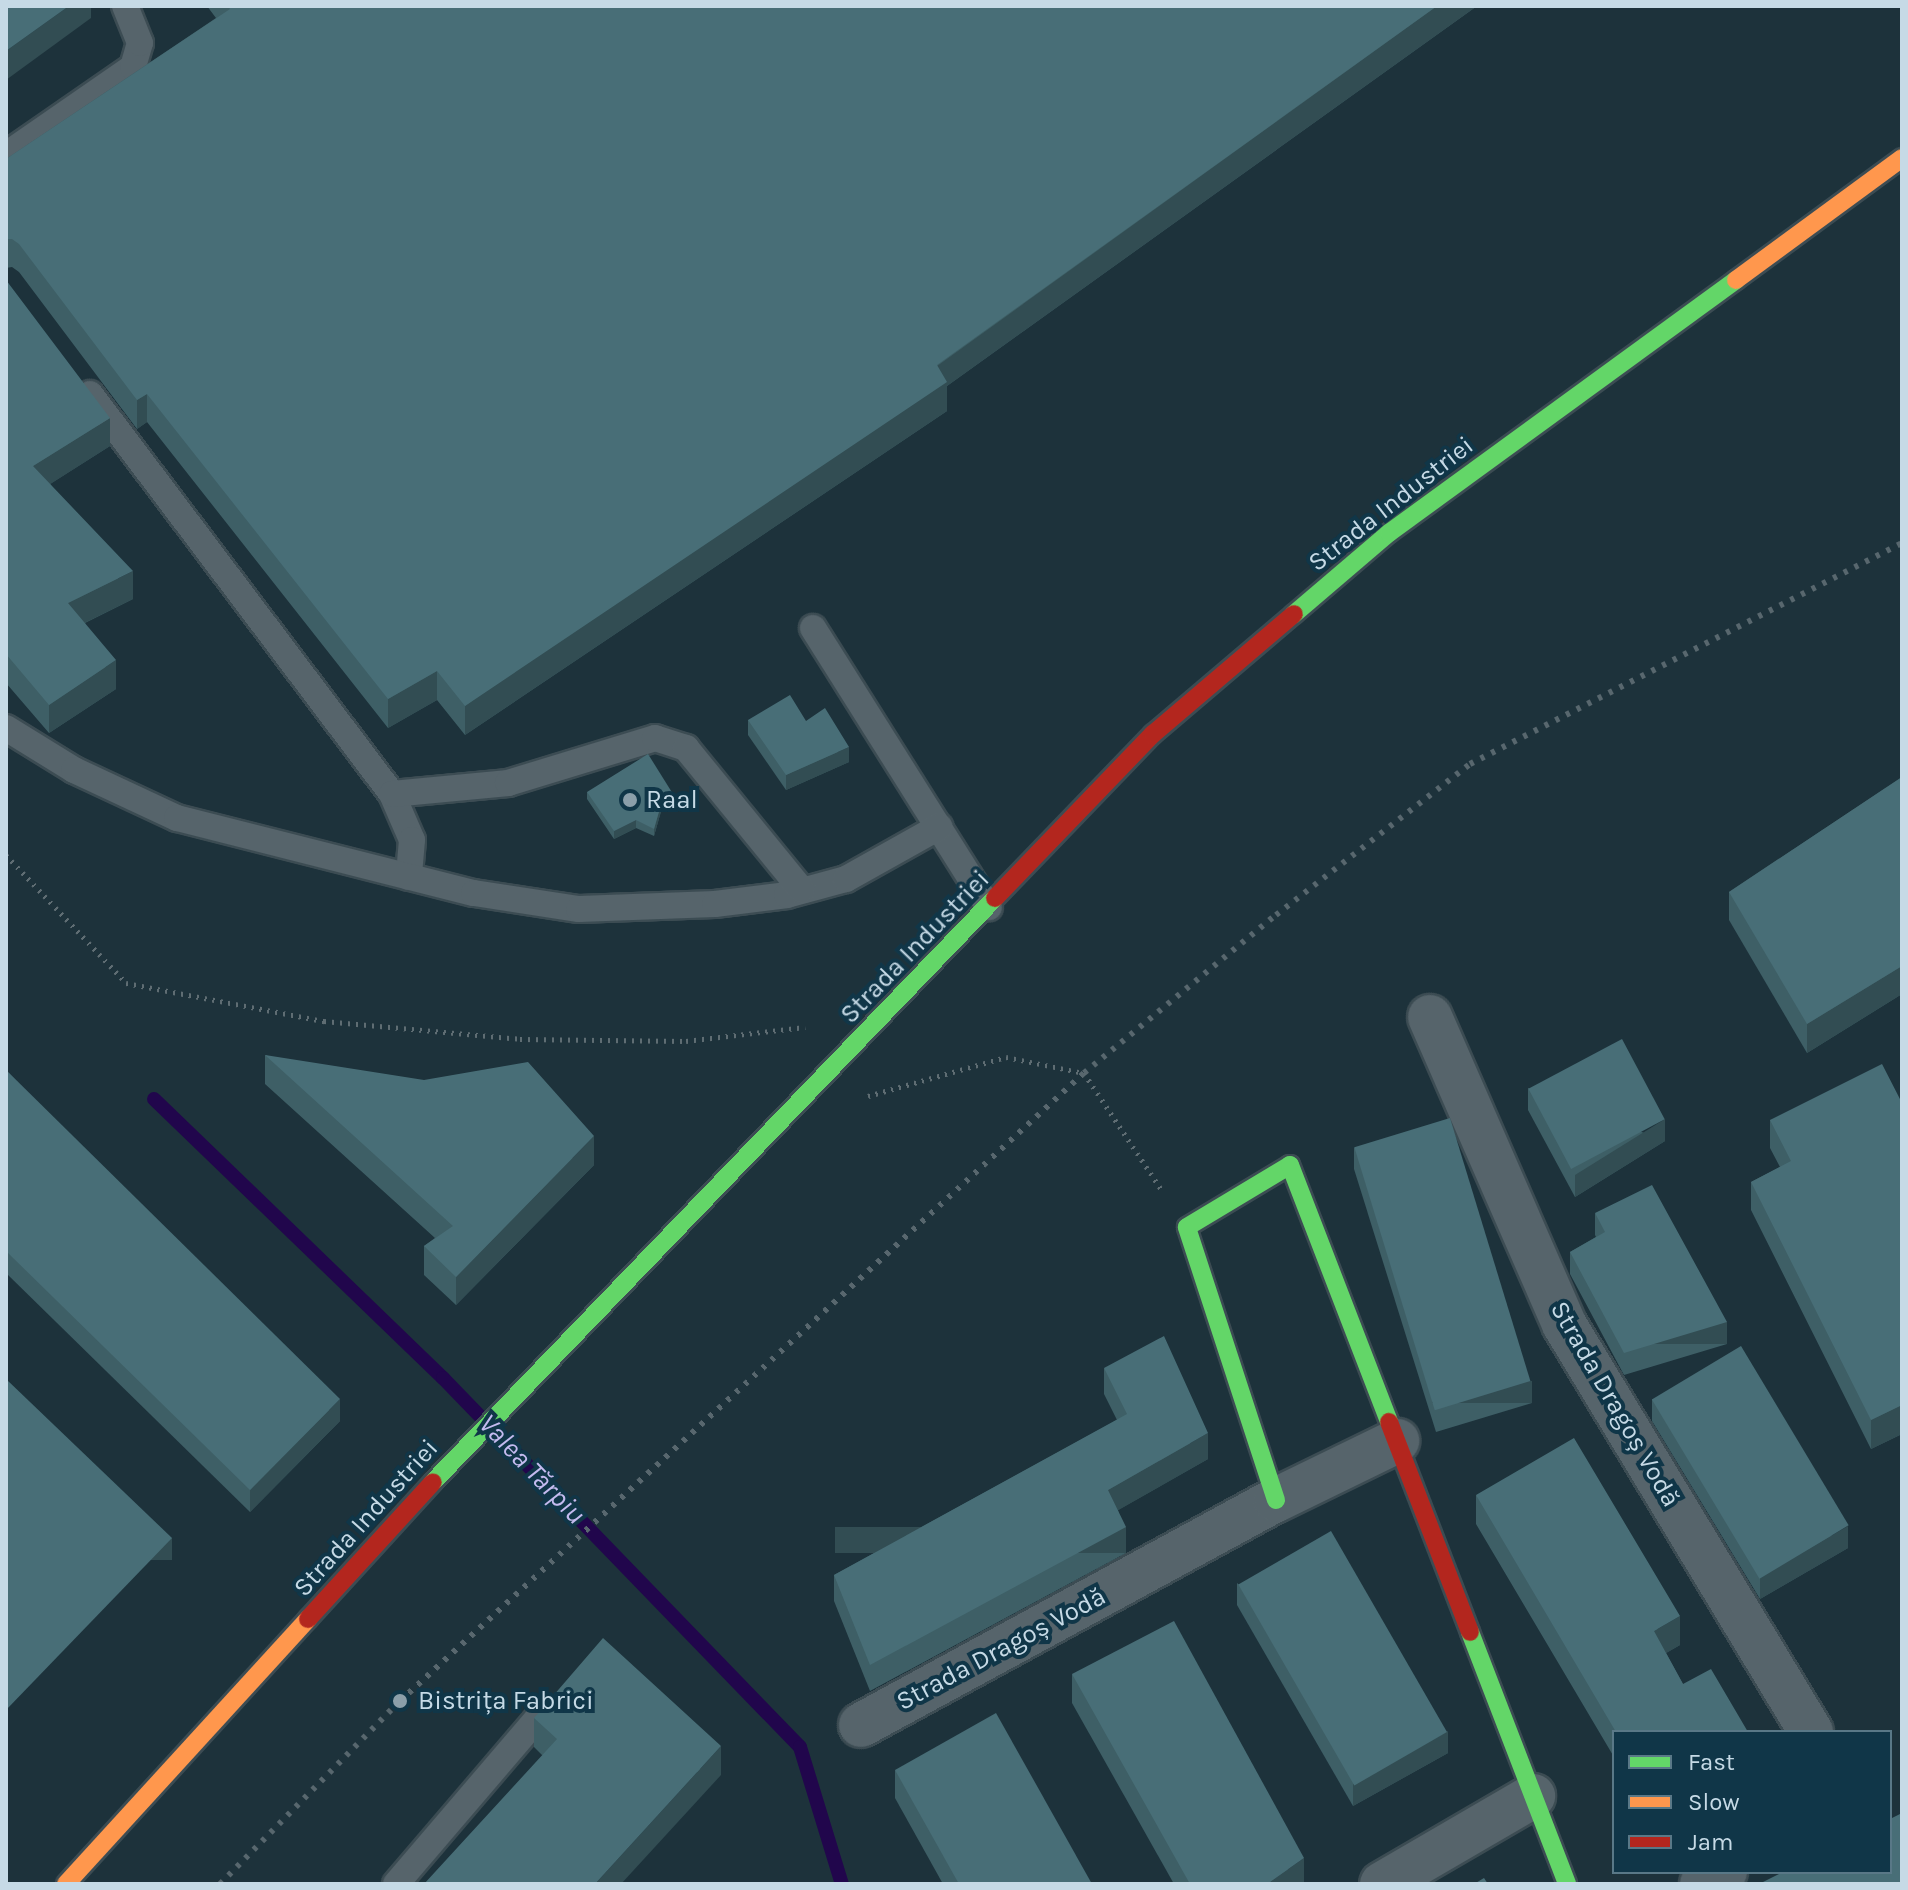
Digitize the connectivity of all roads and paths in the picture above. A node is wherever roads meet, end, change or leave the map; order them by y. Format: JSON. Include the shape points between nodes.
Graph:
{"nodes":[{"id":1,"x":125,"y":6,"type":"edge"},
{"id":2,"x":6,"y":155,"type":"edge"},
{"id":3,"x":1902,"y":158,"type":"edge"},
{"id":4,"x":72,"y":370,"type":"edge"},
{"id":5,"x":813,"y":628,"type":"dead end"},
{"id":6,"x":6,"y":728,"type":"edge"},
{"id":7,"x":392,"y":794,"type":"junction"},
{"id":8,"x":939,"y":827,"type":"junction"},
{"id":9,"x":6,"y":855,"type":"edge"},
{"id":10,"x":409,"y":877,"type":"junction"},
{"id":11,"x":802,"y":890,"type":"junction"},
{"id":12,"x":989,"y":907,"type":"junction"},
{"id":13,"x":1430,"y":1017,"type":"dead end"},
{"id":14,"x":808,"y":1027,"type":"dead end"},
{"id":15,"x":793,"y":1112,"type":"junction"},
{"id":16,"x":1187,"y":1227,"type":"junction"},
{"id":17,"x":1397,"y":1441,"type":"junction"},
{"id":18,"x":1276,"y":1500,"type":"junction"},
{"id":19,"x":536,"y":1720,"type":"edge"},
{"id":20,"x":861,"y":1725,"type":"dead end"},
{"id":21,"x":1810,"y":1730,"type":"edge"},
{"id":22,"x":1533,"y":1796,"type":"junction"},
{"id":23,"x":1721,"y":1874,"type":"edge"},
{"id":24,"x":66,"y":1884,"type":"edge"},
{"id":25,"x":396,"y":1884,"type":"edge"},
{"id":26,"x":1382,"y":1884,"type":"edge"},
{"id":27,"x":1567,"y":1884,"type":"edge"},
{"id":28,"x":1702,"y":1884,"type":"edge"}],
"edges":[{"from":1,"to":2,"type":"lane","via":[[140,43],[133,67]]},
{"from":3,"to":12,"type":"street","name":"Strada Industriei","via":[[1389,533],[1153,734]]},
{"from":4,"to":7,"type":"lane"},
{"from":5,"to":8,"type":"lane"},
{"from":6,"to":10,"type":"lane","via":[[74,770],[177,818]]},
{"from":7,"to":10,"type":"lane","via":[[412,840]]},
{"from":7,"to":11,"type":"lane","via":[[508,783],[655,738],[686,748]]},
{"from":8,"to":11,"type":"lane","via":[[846,879]]},
{"from":8,"to":12,"type":"lane"},
{"from":9,"to":14,"type":"path","via":[[126,983],[324,1021],[520,1039],[686,1041]]},
{"from":10,"to":11,"type":"lane","via":[[579,909],[715,904]]},
{"from":12,"to":15,"type":"street","name":"Strada Industriei"},
{"from":13,"to":21,"type":"street","name":"Strada Dragoș Vodă","via":[[1564,1324]]},
{"from":15,"to":16,"type":"path","via":[[897,1090],[1006,1057],[1084,1073]]},
{"from":15,"to":24,"type":"street","name":"Strada Industriei","via":[[452,1462]]},
{"from":16,"to":17,"type":"street","via":[[1290,1165]]},
{"from":16,"to":18,"type":"street"},
{"from":17,"to":18,"type":"street","name":"Strada Dragoș Vodă"},
{"from":17,"to":22,"type":"street"},
{"from":18,"to":20,"type":"street","name":"Strada Dragoș Vodă"},
{"from":19,"to":25,"type":"lane"},
{"from":22,"to":26,"type":"street"},
{"from":22,"to":27,"type":"street"},
{"from":23,"to":28,"type":"street"}]}
